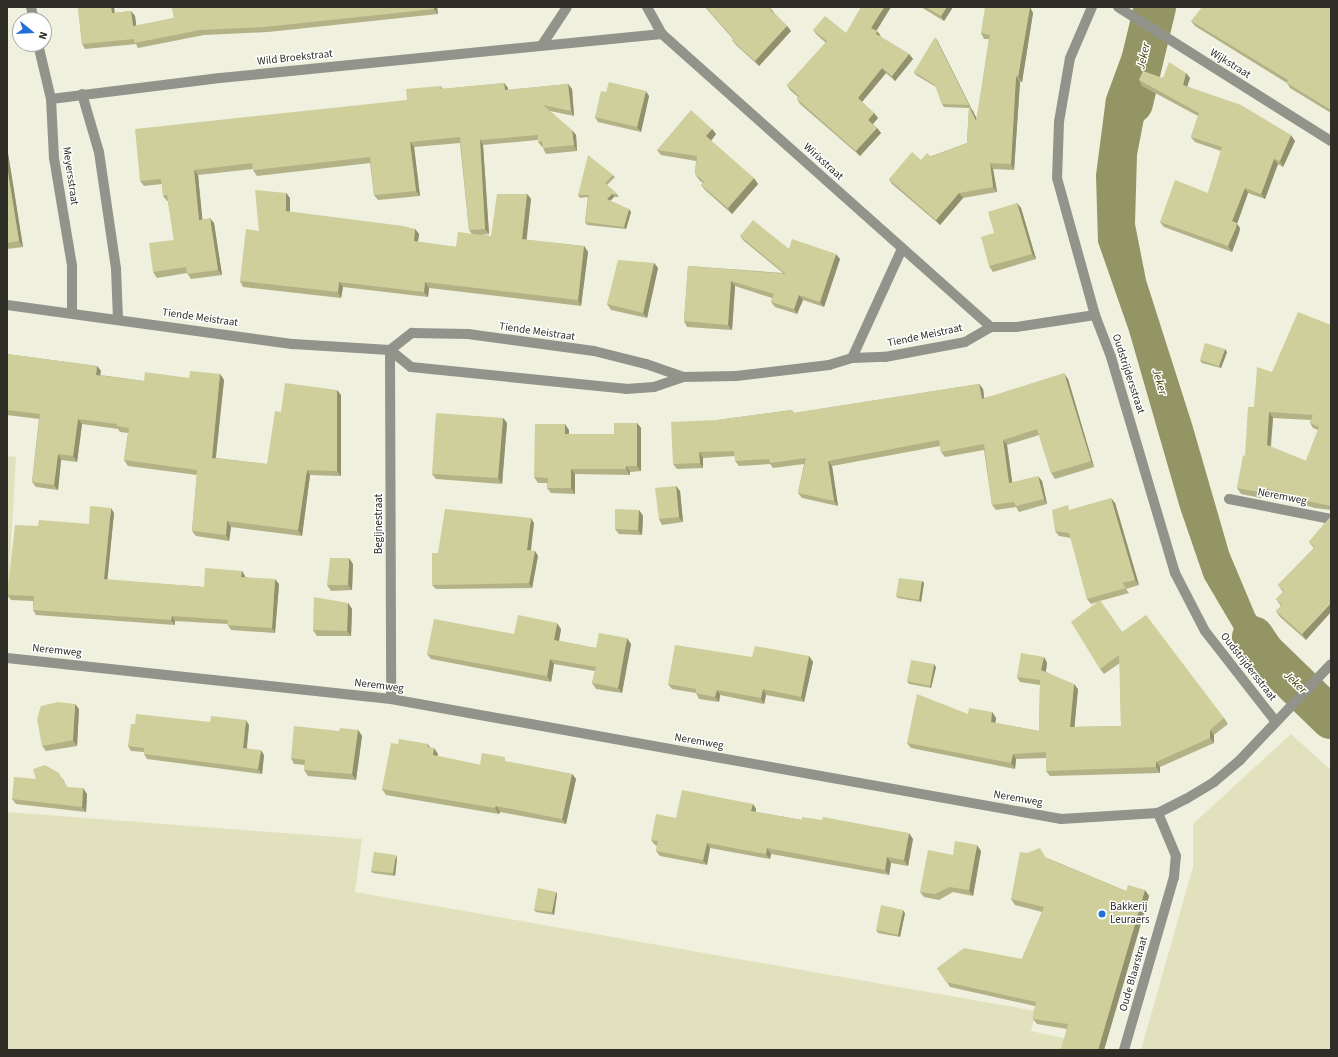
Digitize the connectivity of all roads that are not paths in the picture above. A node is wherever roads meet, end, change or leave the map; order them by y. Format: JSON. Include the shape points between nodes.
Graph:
{"nodes":[{"id":1,"x":567,"y":7,"type":"edge"},
{"id":2,"x":647,"y":7,"type":"edge"},
{"id":3,"x":1092,"y":7,"type":"edge"},
{"id":4,"x":1118,"y":7,"type":"edge"},
{"id":5,"x":662,"y":34,"type":"junction"},
{"id":6,"x":542,"y":45,"type":"junction"},
{"id":7,"x":40,"y":52,"type":"edge"},
{"id":8,"x":82,"y":94,"type":"junction"},
{"id":9,"x":51,"y":99,"type":"junction"},
{"id":10,"x":1331,"y":140,"type":"edge"},
{"id":11,"x":902,"y":249,"type":"junction"},
{"id":12,"x":7,"y":305,"type":"edge"},
{"id":13,"x":72,"y":313,"type":"junction"},
{"id":14,"x":1095,"y":315,"type":"junction"},
{"id":15,"x":118,"y":318,"type":"junction"},
{"id":16,"x":991,"y":327,"type":"junction"},
{"id":17,"x":390,"y":350,"type":"junction"},
{"id":18,"x":852,"y":358,"type":"junction"},
{"id":19,"x":684,"y":377,"type":"junction"},
{"id":20,"x":1229,"y":499,"type":"dead end"},
{"id":21,"x":1331,"y":519,"type":"edge"},
{"id":22,"x":7,"y":658,"type":"edge"},
{"id":23,"x":1331,"y":664,"type":"edge"},
{"id":24,"x":391,"y":699,"type":"junction"},
{"id":25,"x":1276,"y":722,"type":"junction"},
{"id":26,"x":1158,"y":813,"type":"junction"},
{"id":27,"x":1124,"y":1050,"type":"edge"}],
"edges":[{"from":1,"to":6,"type":"street"},
{"from":2,"to":5,"type":"street","name":"Wirixstraat"},
{"from":3,"to":14,"type":"street","name":"Oudstrijdersstraat","via":[[1070,58],[1059,122],[1057,178]]},
{"from":4,"to":10,"type":"street","name":"Wijkstraat"},
{"from":5,"to":6,"type":"street","name":"Wild Broekstraat"},
{"from":5,"to":11,"type":"street","name":"Wirixstraat"},
{"from":6,"to":8,"type":"street","name":"Wild Broekstraat"},
{"from":7,"to":9,"type":"street","name":"Meyersstraat"},
{"from":8,"to":9,"type":"street","name":"Wild Broekstraat"},
{"from":8,"to":15,"type":"street","via":[[99,152],[116,269]]},
{"from":9,"to":13,"type":"street","name":"Meyersstraat","via":[[54,158],[72,266]]},
{"from":11,"to":16,"type":"street","name":"Wirixstraat"},
{"from":11,"to":18,"type":"street"},
{"from":12,"to":13,"type":"street","name":"Tiende Meistraat"},
{"from":13,"to":15,"type":"street","name":"Tiende Meistraat"},
{"from":14,"to":16,"type":"street","name":"Tiende Meistraat","via":[[1016,327]]},
{"from":14,"to":25,"type":"street","name":"Oudstrijdersstraat","via":[[1111,357],[1175,573],[1205,632]]},
{"from":15,"to":17,"type":"street","name":"Tiende Meistraat","via":[[293,344]]},
{"from":16,"to":18,"type":"street","name":"Tiende Meistraat","via":[[965,342],[885,357]]},
{"from":17,"to":19,"type":"street","name":"Tiende Meistraat","via":[[412,367],[583,386],[626,389],[654,387]]},
{"from":17,"to":19,"type":"street","name":"Tiende Meistraat","via":[[412,333],[468,334],[594,351]]},
{"from":17,"to":24,"type":"street","name":"Begijnestraat"},
{"from":18,"to":19,"type":"street","name":"Tiende Meistraat","via":[[829,365],[736,376]]},
{"from":20,"to":21,"type":"street","name":"Neremweg"},
{"from":22,"to":24,"type":"street","name":"Neremweg"},
{"from":23,"to":25,"type":"street","name":"Neremweg"},
{"from":24,"to":26,"type":"street","name":"Neremweg","via":[[1061,819]]},
{"from":25,"to":26,"type":"street","name":"Neremweg","via":[[1240,760],[1214,782]]},
{"from":26,"to":27,"type":"street","name":"Oude Blaarstraat","via":[[1176,856],[1174,878]]}]}
